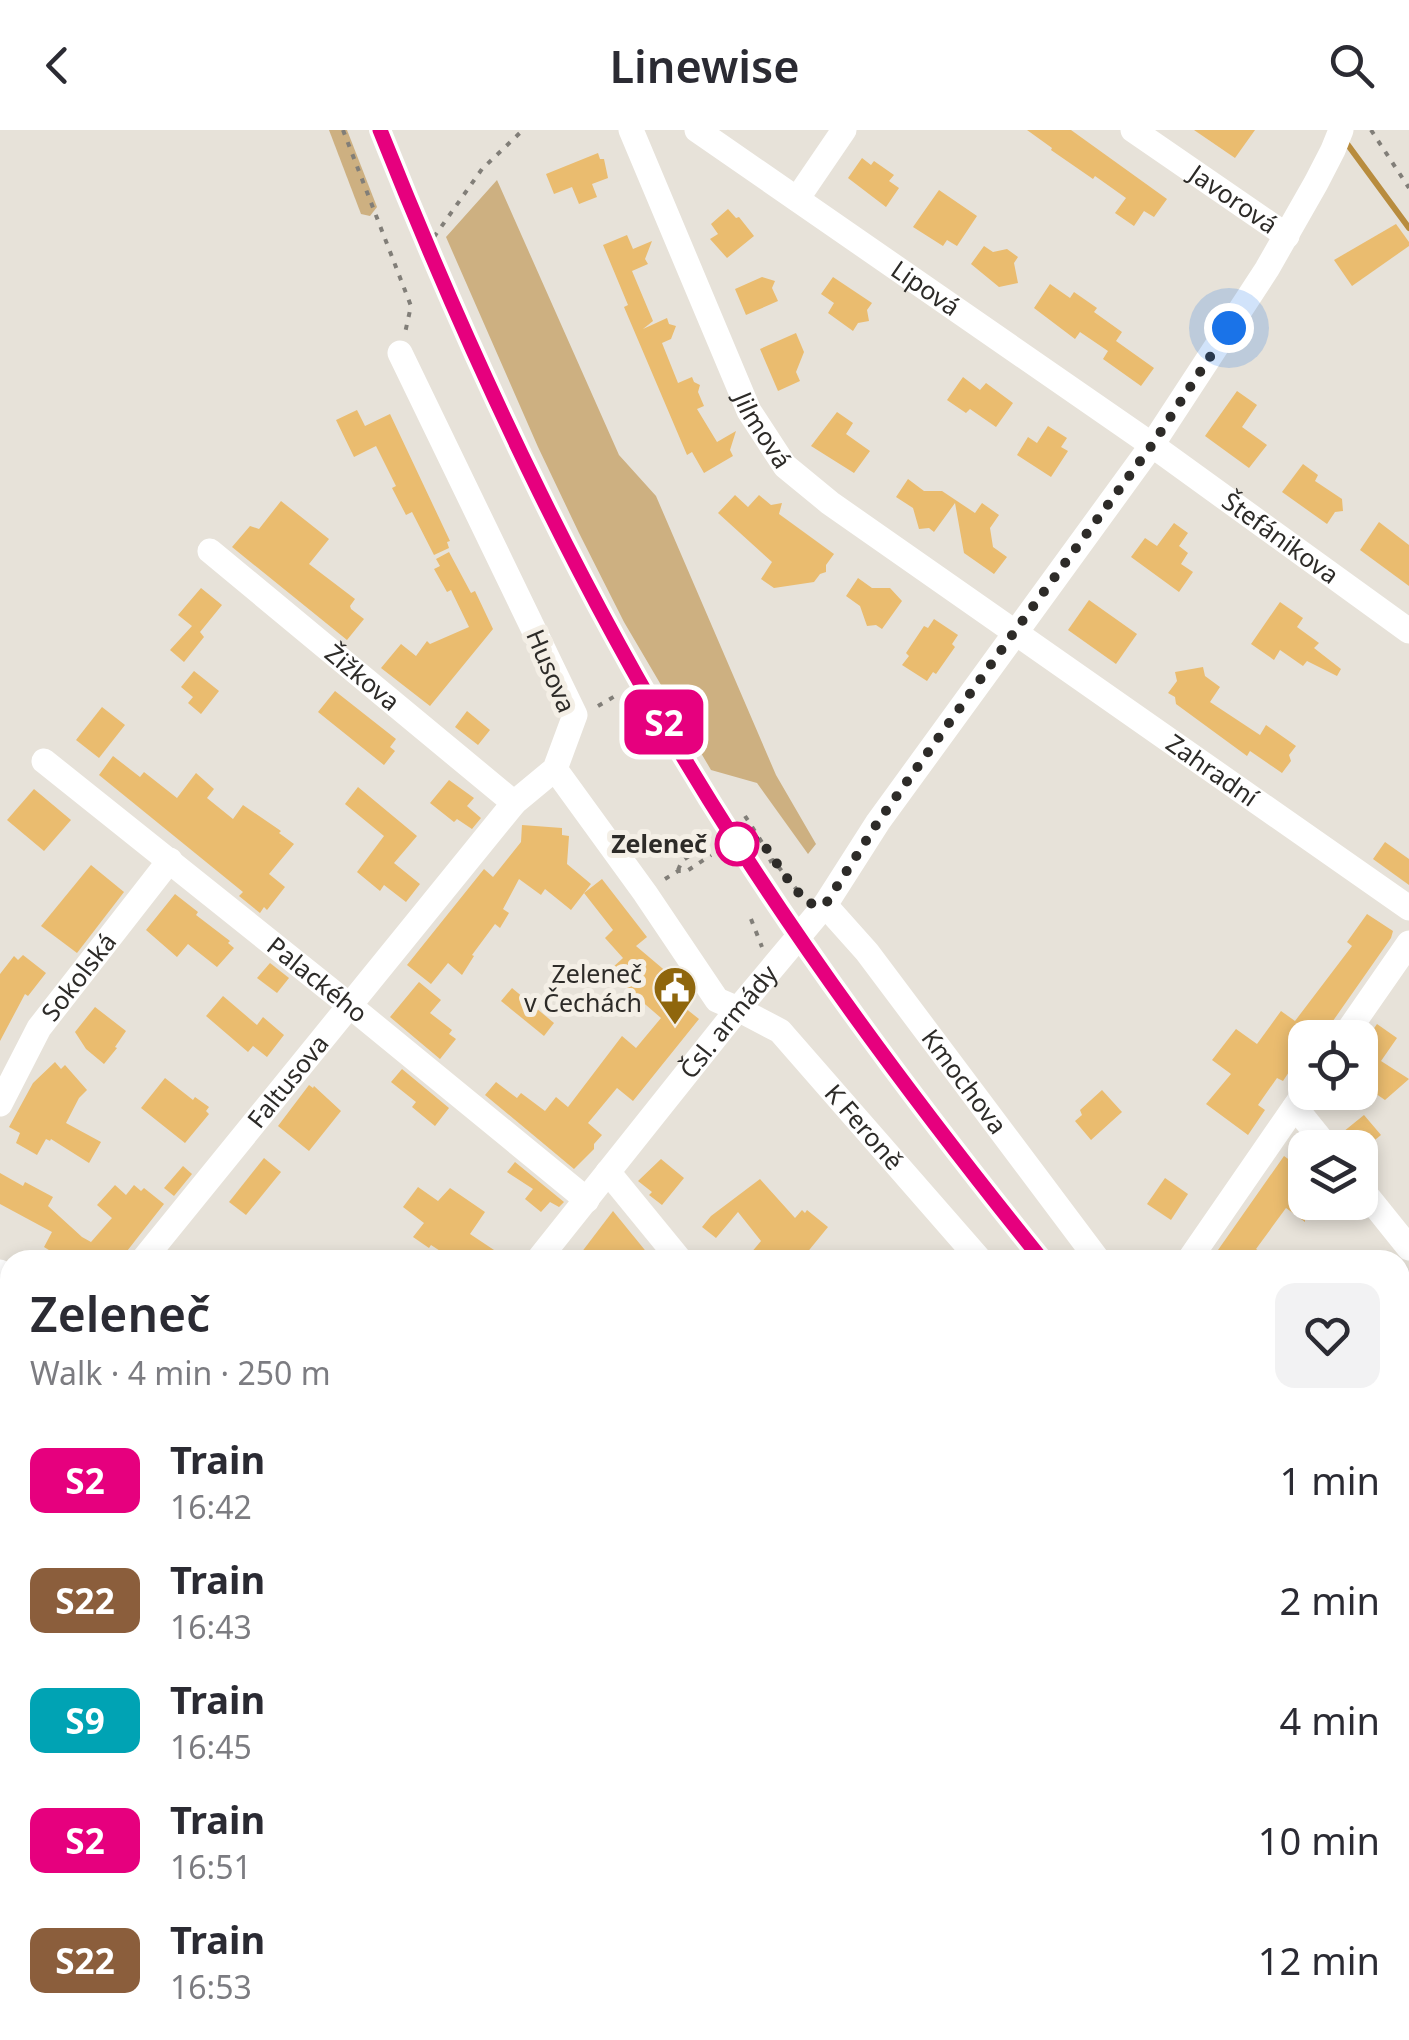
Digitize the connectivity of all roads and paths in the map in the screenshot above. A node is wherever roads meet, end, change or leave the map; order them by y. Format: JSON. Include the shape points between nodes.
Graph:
{"nodes":[{"id":1,"x":342,"y":130,"type":"edge"},
{"id":2,"x":523,"y":130,"type":"edge"},
{"id":3,"x":630,"y":130,"type":"edge"},
{"id":4,"x":698,"y":130,"type":"edge"},
{"id":5,"x":844,"y":130,"type":"edge"},
{"id":6,"x":1133,"y":130,"type":"edge"},
{"id":7,"x":1372,"y":130,"type":"edge"},
{"id":8,"x":1338,"y":138,"type":"edge"},
{"id":9,"x":1409,"y":188,"type":"edge"},
{"id":10,"x":796,"y":199,"type":"junction"},
{"id":11,"x":1287,"y":236,"type":"junction"},
{"id":12,"x":434,"y":237,"type":"dead end"},
{"id":13,"x":400,"y":352,"type":"joint"},
{"id":14,"x":1152,"y":445,"type":"junction"},
{"id":15,"x":210,"y":551,"type":"dead end"},
{"id":16,"x":1015,"y":631,"type":"junction"},
{"id":17,"x":1409,"y":631,"type":"edge"},
{"id":18,"x":614,"y":696,"type":"dead end"},
{"id":19,"x":604,"y":702,"type":"dead end"},
{"id":20,"x":44,"y":762,"type":"dead end"},
{"id":21,"x":555,"y":769,"type":"junction"},
{"id":22,"x":514,"y":803,"type":"junction"},
{"id":23,"x":745,"y":816,"type":"dead end"},
{"id":24,"x":699,"y":849,"type":"dead end"},
{"id":25,"x":711,"y":855,"type":"dead end"},
{"id":26,"x":170,"y":860,"type":"junction"},
{"id":27,"x":678,"y":870,"type":"junction"},
{"id":28,"x":645,"y":893,"type":"junction"},
{"id":29,"x":825,"y":905,"type":"junction"},
{"id":30,"x":1409,"y":908,"type":"edge"},
{"id":31,"x":1409,"y":943,"type":"edge"},
{"id":32,"x":349,"y":1005,"type":"junction"},
{"id":33,"x":738,"y":1009,"type":"junction"},
{"id":34,"x":1356,"y":1020,"type":"edge"},
{"id":35,"x":0,"y":1104,"type":"edge"},
{"id":36,"x":1293,"y":1110,"type":"edge"},
{"id":37,"x":608,"y":1172,"type":"junction"},
{"id":38,"x":586,"y":1200,"type":"junction"},
{"id":39,"x":1378,"y":1209,"type":"edge"},
{"id":40,"x":1409,"y":1248,"type":"edge"},
{"id":41,"x":151,"y":1250,"type":"edge"},
{"id":42,"x":546,"y":1250,"type":"edge"},
{"id":43,"x":672,"y":1250,"type":"edge"},
{"id":44,"x":971,"y":1250,"type":"edge"},
{"id":45,"x":1090,"y":1250,"type":"edge"},
{"id":46,"x":1196,"y":1250,"type":"edge"}],
"edges":[{"from":1,"to":13,"type":"path","via":[[411,306]]},
{"from":2,"to":12,"type":"path","via":[[482,169]]},
{"from":3,"to":16,"type":"street","name":"Jilmová","via":[[749,411],[785,466]]},
{"from":4,"to":10,"type":"street","name":"Lipová"},
{"from":5,"to":10,"type":"street"},
{"from":6,"to":11,"type":"street","name":"Javorová"},
{"from":7,"to":9,"type":"path"},
{"from":8,"to":11,"type":"street","name":"Čsl. armády"},
{"from":10,"to":14,"type":"street","name":"Lipová"},
{"from":11,"to":14,"type":"street","name":"Čsl. armády"},
{"from":13,"to":21,"type":"street","name":"Husova","via":[[575,715]]},
{"from":14,"to":16,"type":"street","name":"Čsl. armády"},
{"from":14,"to":17,"type":"street","name":"Štefánikova"},
{"from":15,"to":22,"type":"street","name":"Žižkova"},
{"from":16,"to":29,"type":"street","name":"Čsl. armády"},
{"from":16,"to":30,"type":"street","name":"Zahradní"},
{"from":18,"to":19,"type":"path"},
{"from":20,"to":26,"type":"street","name":"Palackého"},
{"from":21,"to":22,"type":"street","name":"Faltusova"},
{"from":21,"to":28,"type":"street"},
{"from":22,"to":32,"type":"street","name":"Faltusova"},
{"from":23,"to":29,"type":"path","via":[[807,903]]},
{"from":24,"to":27,"type":"path"},
{"from":25,"to":27,"type":"path"},
{"from":26,"to":32,"type":"street","name":"Palackého"},
{"from":26,"to":35,"type":"street","name":"Sokolská","via":[[40,1028]]},
{"from":27,"to":28,"type":"path"},
{"from":28,"to":33,"type":"street","via":[[717,1000]]},
{"from":29,"to":33,"type":"street","name":"Čsl. armády"},
{"from":29,"to":45,"type":"street","name":"Kmochova"},
{"from":31,"to":34,"type":"street"},
{"from":32,"to":38,"type":"street","name":"Palackého"},
{"from":32,"to":41,"type":"street","name":"Faltusova"},
{"from":33,"to":37,"type":"street","name":"Čsl. armády"},
{"from":33,"to":44,"type":"street","name":"K Feroně","via":[[780,1031]]},
{"from":36,"to":46,"type":"street"},
{"from":37,"to":38,"type":"street","name":"Čsl. armády"},
{"from":37,"to":43,"type":"street"},
{"from":38,"to":42,"type":"street","name":"Čsl. armády"},
{"from":39,"to":40,"type":"street"}]}
